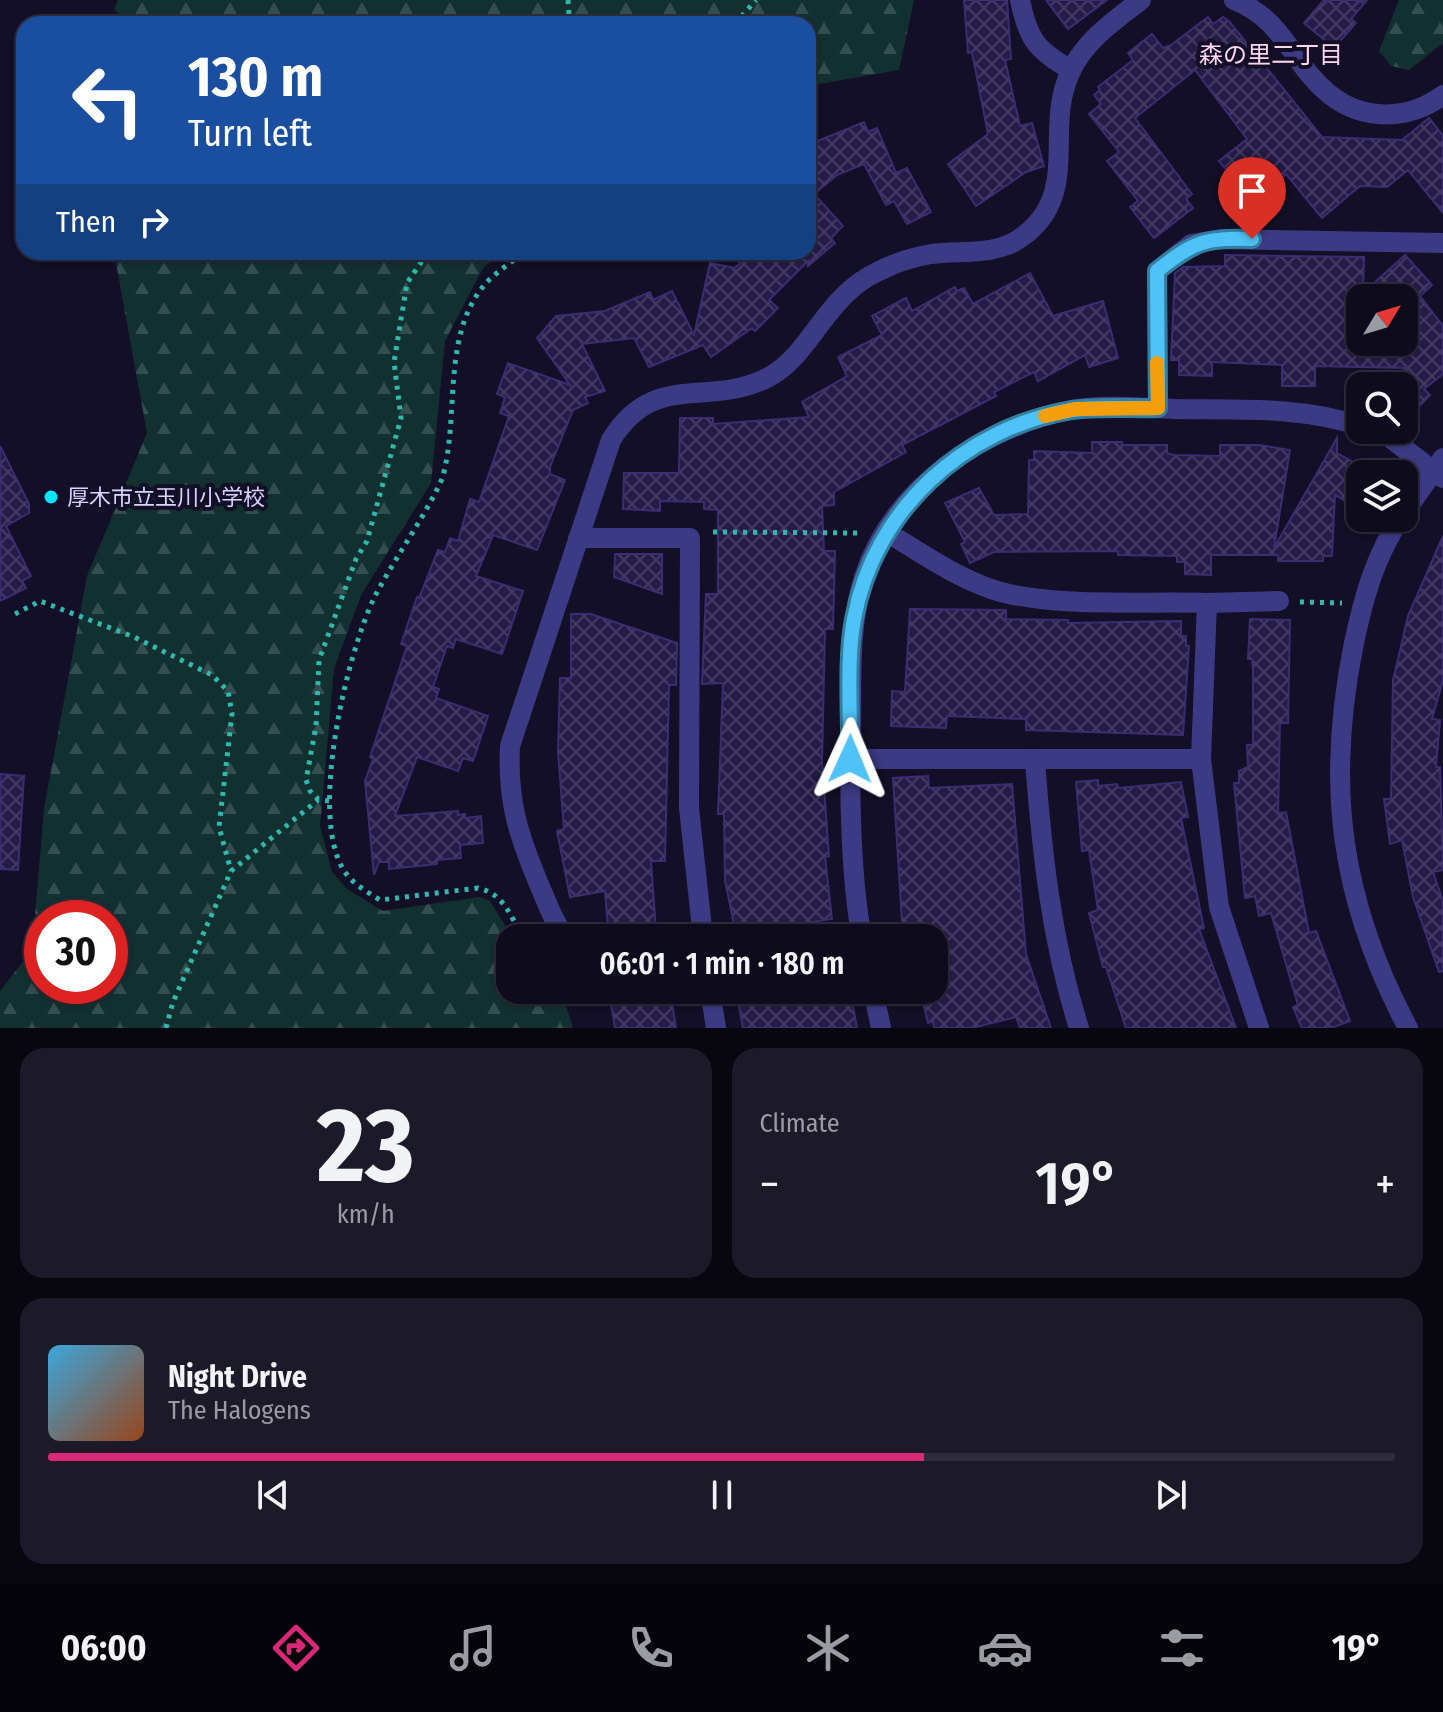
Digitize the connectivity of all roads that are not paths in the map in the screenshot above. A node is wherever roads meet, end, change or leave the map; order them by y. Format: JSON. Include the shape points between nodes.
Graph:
{"nodes":[{"id":1,"x":1020,"y":0,"type":"edge"},
{"id":2,"x":1141,"y":0,"type":"edge"},
{"id":3,"x":1234,"y":0,"type":"edge"},
{"id":4,"x":1071,"y":70,"type":"junction"},
{"id":5,"x":1443,"y":95,"type":"edge"},
{"id":6,"x":1443,"y":243,"type":"edge"},
{"id":7,"x":1158,"y":408,"type":"junction"},
{"id":8,"x":1346,"y":422,"type":"edge"},
{"id":9,"x":1400,"y":444,"type":"edge"},
{"id":10,"x":1439,"y":469,"type":"edge"},
{"id":11,"x":1418,"y":495,"type":"edge"},
{"id":12,"x":1394,"y":532,"type":"edge"},
{"id":13,"x":885,"y":537,"type":"junction"},
{"id":14,"x":578,"y":538,"type":"junction"},
{"id":15,"x":1279,"y":601,"type":"road end"},
{"id":16,"x":1207,"y":603,"type":"junction"},
{"id":17,"x":850,"y":759,"type":"junction"},
{"id":18,"x":1201,"y":759,"type":"junction"},
{"id":19,"x":1035,"y":761,"type":"junction"},
{"id":20,"x":559,"y":924,"type":"edge"},
{"id":21,"x":701,"y":924,"type":"edge"},
{"id":22,"x":861,"y":924,"type":"edge"},
{"id":23,"x":712,"y":1004,"type":"edge"},
{"id":24,"x":876,"y":1004,"type":"edge"},
{"id":25,"x":716,"y":1028,"type":"edge"},
{"id":26,"x":881,"y":1028,"type":"edge"},
{"id":27,"x":1079,"y":1028,"type":"edge"},
{"id":28,"x":1259,"y":1028,"type":"edge"},
{"id":29,"x":1408,"y":1028,"type":"edge"}],
"edges":[{"from":1,"to":4,"type":"street","via":[[1027,32],[1051,59]]},
{"from":2,"to":4,"type":"street","via":[[1095,36]]},
{"from":3,"to":5,"type":"street","via":[[1269,20],[1328,93],[1350,106],[1394,115],[1422,110]]},
{"from":4,"to":14,"type":"street","via":[[1060,100],[1059,180],[1041,219],[998,249],[932,254],[876,272],[829,308],[790,362],[767,378],[653,400],[633,411],[611,440]]},
{"from":6,"to":7,"type":"street","via":[[1221,239],[1191,244],[1157,271]]},
{"from":7,"to":8,"type":"street","via":[[1316,412]]},
{"from":7,"to":13,"type":"street","via":[[1075,409],[1027,420],[975,443],[907,503]]},
{"from":9,"to":10,"type":"street"},
{"from":10,"to":11,"type":"street"},
{"from":12,"to":29,"type":"street","via":[[1362,607],[1338,750],[1344,855],[1360,916]]},
{"from":13,"to":16,"type":"street","via":[[993,589],[1035,598]]},
{"from":13,"to":17,"type":"street","via":[[865,575],[853,622]]},
{"from":14,"to":20,"type":"street","via":[[510,746],[508,778],[522,843]]},
{"from":14,"to":21,"type":"street","via":[[690,538],[689,808]]},
{"from":15,"to":16,"type":"street"},
{"from":16,"to":18,"type":"street"},
{"from":17,"to":19,"type":"street"},
{"from":17,"to":22,"type":"street"},
{"from":18,"to":19,"type":"street"},
{"from":18,"to":28,"type":"street","via":[[1219,907]]},
{"from":19,"to":27,"type":"street","via":[[1044,878]]},
{"from":23,"to":25,"type":"street"},
{"from":24,"to":26,"type":"street"}]}
